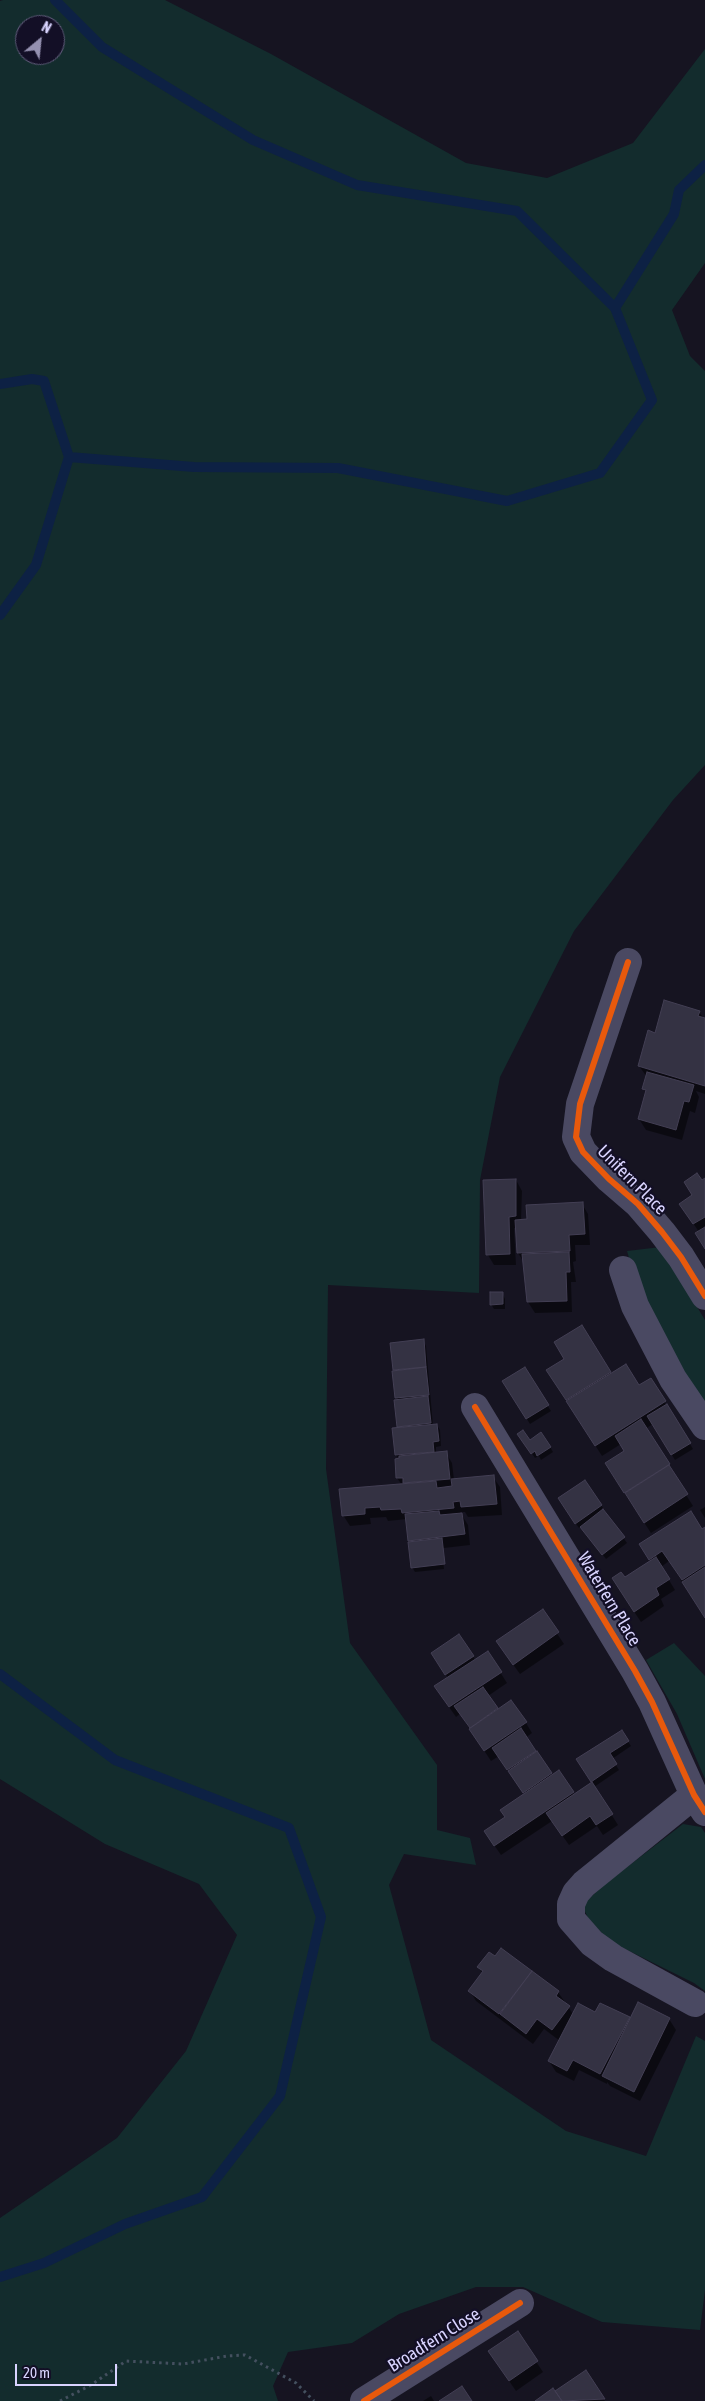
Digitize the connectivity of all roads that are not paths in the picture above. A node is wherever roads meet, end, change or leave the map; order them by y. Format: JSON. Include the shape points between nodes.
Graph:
{"nodes":[{"id":1,"x":628,"y":962,"type":"dead end"},
{"id":2,"x":624,"y":1270,"type":"dead end"},
{"id":3,"x":705,"y":1296,"type":"edge"},
{"id":4,"x":475,"y":1407,"type":"dead end"},
{"id":5,"x":705,"y":1426,"type":"edge"},
{"id":6,"x":699,"y":1804,"type":"edge"},
{"id":7,"x":695,"y":2003,"type":"dead end"},
{"id":8,"x":520,"y":2304,"type":"dead end"},
{"id":9,"x":364,"y":2401,"type":"edge"}],
"edges":[{"from":1,"to":3,"type":"street","name":"Unifern Place","via":[[580,1104],[576,1137],[584,1152],[662,1232]]},
{"from":2,"to":5,"type":"street","via":[[635,1306],[673,1379]]},
{"from":4,"to":6,"type":"street","name":"Waterfern Place","via":[[635,1671]]},
{"from":6,"to":7,"type":"street","name":"Waterfern Place","via":[[584,1884],[571,1904],[571,1919],[592,1943]]},
{"from":8,"to":9,"type":"street","name":"Broadfern Close"}]}
